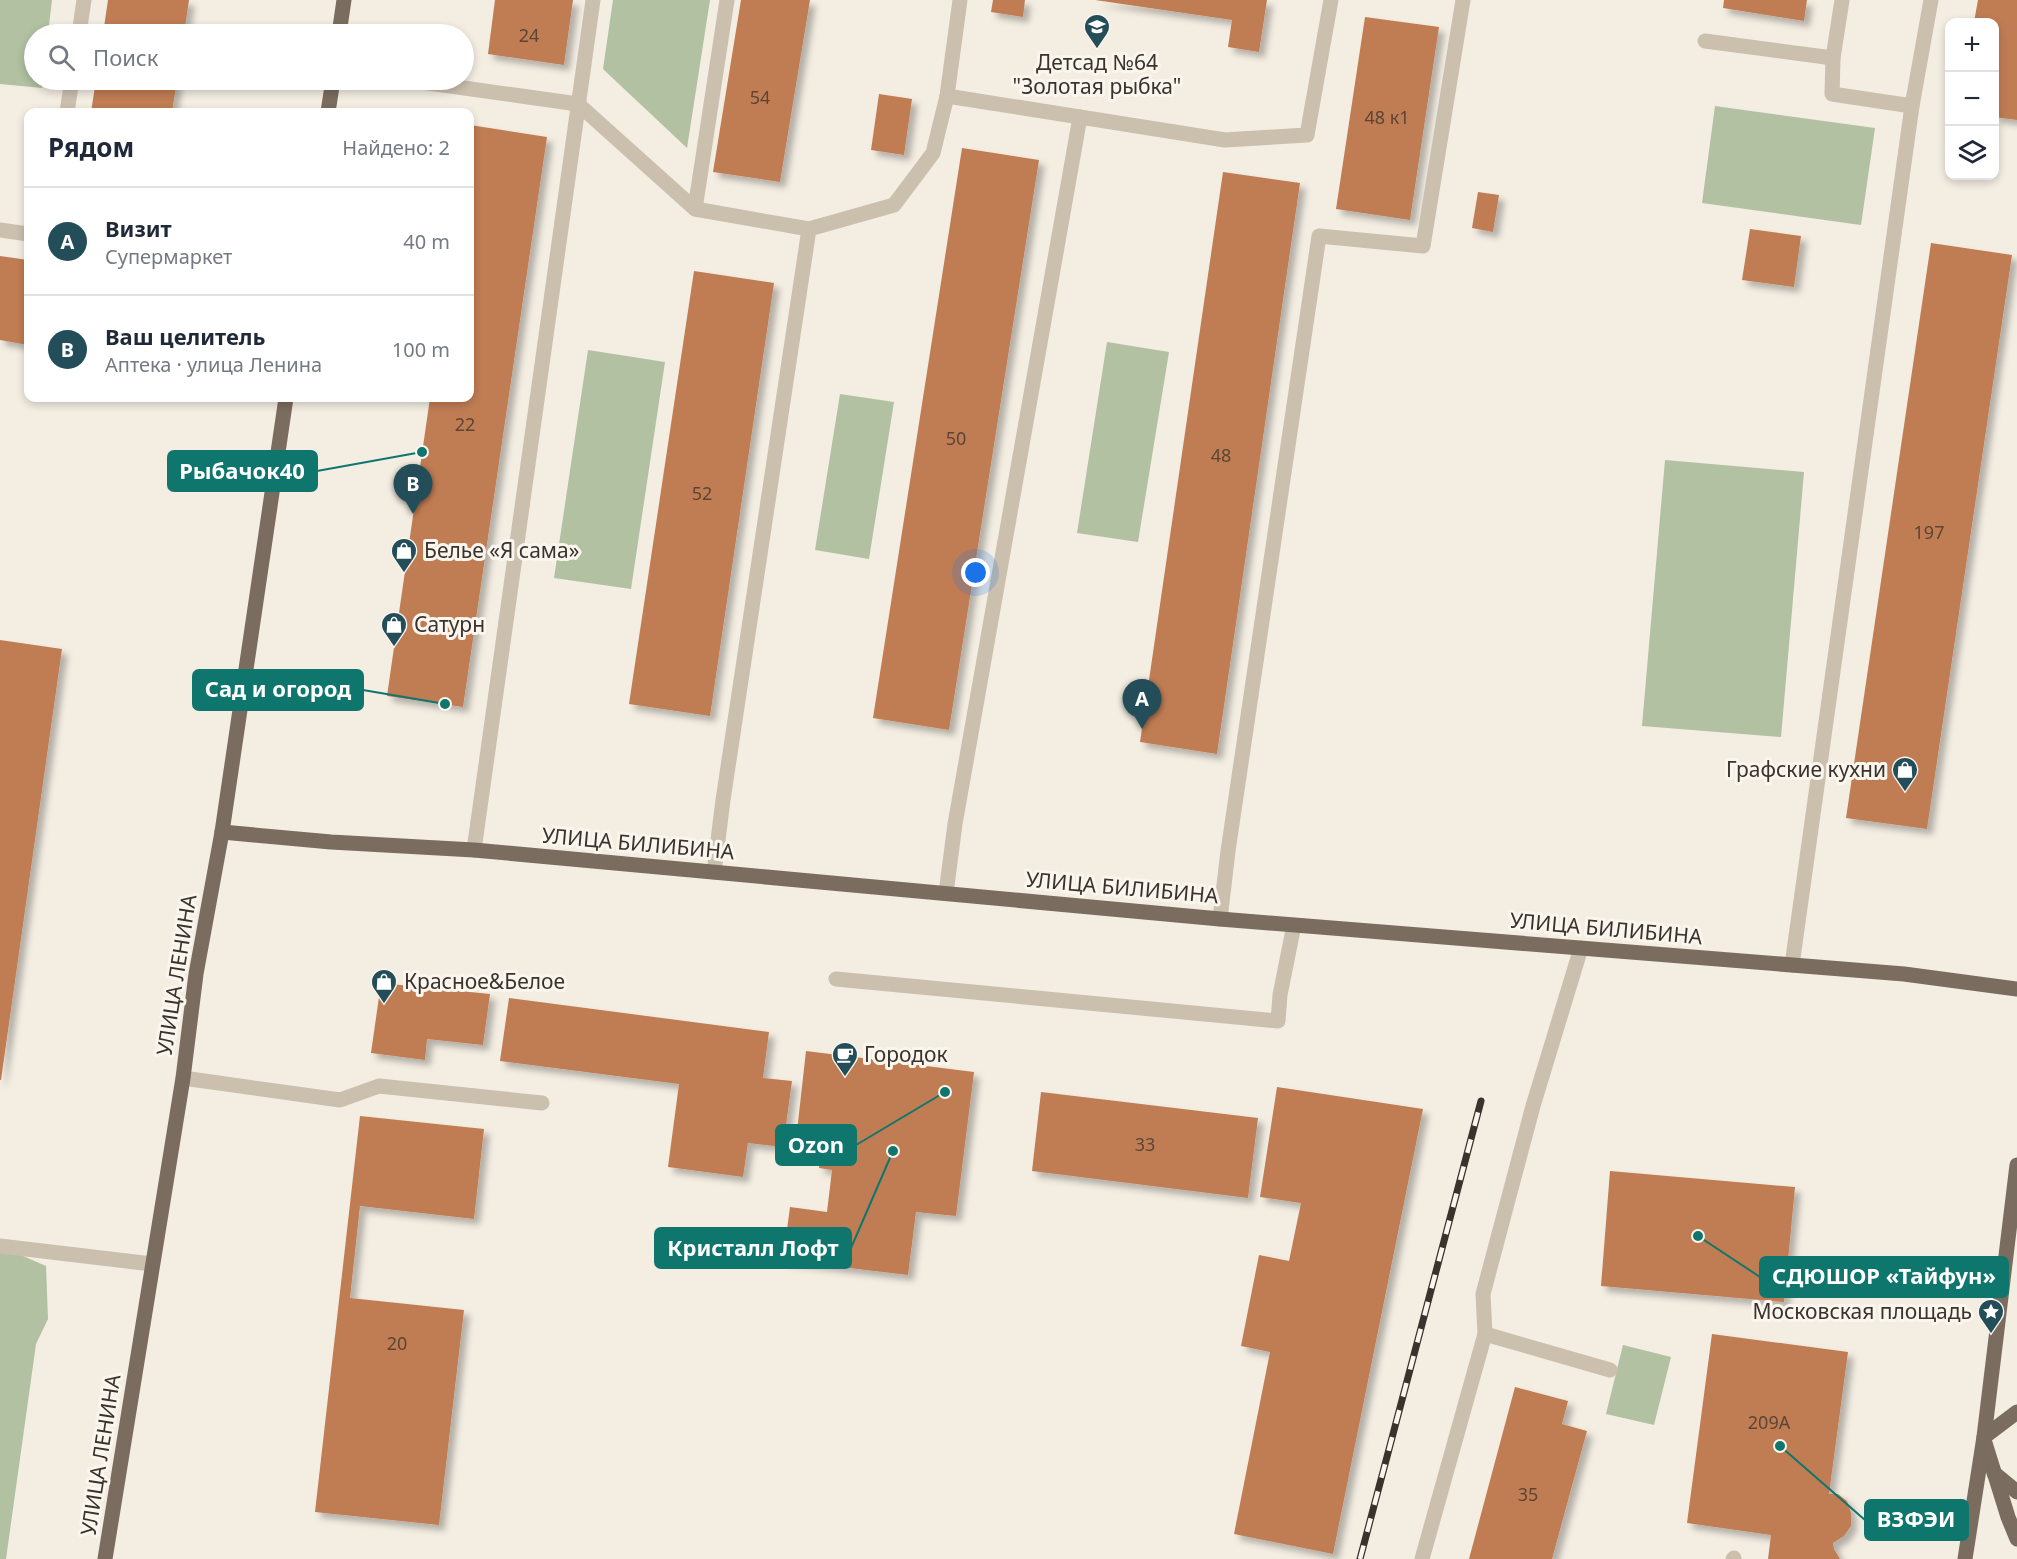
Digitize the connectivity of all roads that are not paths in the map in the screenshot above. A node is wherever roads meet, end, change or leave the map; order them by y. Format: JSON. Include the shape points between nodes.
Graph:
{"nodes":[{"id":1,"x":84,"y":0,"type":"edge"},
{"id":2,"x":344,"y":0,"type":"edge"},
{"id":3,"x":593,"y":0,"type":"edge"},
{"id":4,"x":727,"y":0,"type":"edge"},
{"id":5,"x":960,"y":0,"type":"edge"},
{"id":6,"x":1330,"y":0,"type":"edge"},
{"id":7,"x":1463,"y":0,"type":"edge"},
{"id":8,"x":1842,"y":0,"type":"edge"},
{"id":9,"x":1930,"y":0,"type":"edge"},
{"id":10,"x":80,"y":24,"type":"edge"},
{"id":11,"x":340,"y":24,"type":"edge"},
{"id":12,"x":1705,"y":41,"type":"dead end"},
{"id":13,"x":1833,"y":58,"type":"junction"},
{"id":14,"x":474,"y":89,"type":"edge"},
{"id":15,"x":70,"y":90,"type":"edge"},
{"id":16,"x":331,"y":90,"type":"edge"},
{"id":17,"x":947,"y":96,"type":"junction"},
{"id":18,"x":578,"y":104,"type":"junction"},
{"id":19,"x":1912,"y":105,"type":"junction"},
{"id":20,"x":68,"y":108,"type":"edge"},
{"id":21,"x":329,"y":108,"type":"edge"},
{"id":22,"x":1080,"y":117,"type":"junction"},
{"id":23,"x":695,"y":210,"type":"junction"},
{"id":24,"x":809,"y":229,"type":"junction"},
{"id":25,"x":0,"y":230,"type":"edge"},
{"id":26,"x":24,"y":233,"type":"edge"},
{"id":27,"x":285,"y":402,"type":"edge"},
{"id":28,"x":222,"y":832,"type":"junction"},
{"id":29,"x":474,"y":850,"type":"junction"},
{"id":30,"x":714,"y":872,"type":"junction"},
{"id":31,"x":946,"y":893,"type":"junction"},
{"id":32,"x":1220,"y":919,"type":"junction"},
{"id":33,"x":1294,"y":925,"type":"junction"},
{"id":34,"x":1581,"y":948,"type":"junction"},
{"id":35,"x":1791,"y":965,"type":"junction"},
{"id":36,"x":836,"y":979,"type":"dead end"},
{"id":37,"x":2017,"y":989,"type":"edge"},
{"id":38,"x":183,"y":1078,"type":"junction"},
{"id":39,"x":542,"y":1103,"type":"dead end"},
{"id":40,"x":2017,"y":1166,"type":"edge"},
{"id":41,"x":0,"y":1246,"type":"edge"},
{"id":42,"x":152,"y":1264,"type":"junction"},
{"id":43,"x":1485,"y":1334,"type":"junction"},
{"id":44,"x":1610,"y":1370,"type":"dead end"},
{"id":45,"x":2017,"y":1412,"type":"edge"},
{"id":46,"x":1984,"y":1437,"type":"junction"},
{"id":47,"x":1994,"y":1473,"type":"junction"},
{"id":48,"x":2017,"y":1492,"type":"edge"},
{"id":49,"x":2017,"y":1539,"type":"edge"},
{"id":50,"x":105,"y":1559,"type":"edge"},
{"id":51,"x":1422,"y":1559,"type":"edge"},
{"id":52,"x":1965,"y":1559,"type":"edge"}],
"edges":[{"from":1,"to":10,"type":"lane"},
{"from":2,"to":11,"type":"main road"},
{"from":3,"to":18,"type":"lane"},
{"from":4,"to":23,"type":"lane"},
{"from":5,"to":17,"type":"lane"},
{"from":6,"to":22,"type":"lane","via":[[1308,135],[1225,140]]},
{"from":7,"to":32,"type":"lane","via":[[1423,246],[1319,236]]},
{"from":8,"to":13,"type":"lane"},
{"from":9,"to":19,"type":"lane"},
{"from":12,"to":13,"type":"lane"},
{"from":13,"to":19,"type":"lane","via":[[1832,94]]},
{"from":14,"to":18,"type":"lane"},
{"from":15,"to":20,"type":"lane"},
{"from":16,"to":21,"type":"main road"},
{"from":17,"to":22,"type":"lane"},
{"from":17,"to":24,"type":"lane","via":[[933,153],[894,205]]},
{"from":18,"to":23,"type":"lane"},
{"from":18,"to":29,"type":"lane"},
{"from":19,"to":35,"type":"lane"},
{"from":22,"to":31,"type":"lane"},
{"from":23,"to":24,"type":"lane"},
{"from":24,"to":30,"type":"lane"},
{"from":25,"to":26,"type":"lane"},
{"from":27,"to":28,"type":"main road","name":"УЛИЦА ЛЕНИНА"},
{"from":28,"to":29,"type":"main road","name":"УЛИЦА БИЛИБИНА"},
{"from":28,"to":38,"type":"main road","name":"УЛИЦА ЛЕНИНА","via":[[196,974]]},
{"from":29,"to":30,"type":"main road","name":"УЛИЦА БИЛИБИНА"},
{"from":30,"to":31,"type":"main road","name":"УЛИЦА БИЛИБИНА"},
{"from":31,"to":32,"type":"main road","name":"УЛИЦА БИЛИБИНА"},
{"from":32,"to":33,"type":"main road","name":"УЛИЦА БИЛИБИНА"},
{"from":33,"to":34,"type":"main road","name":"УЛИЦА БИЛИБИНА"},
{"from":33,"to":36,"type":"lane","via":[[1278,1021]]},
{"from":34,"to":35,"type":"main road","name":"УЛИЦА БИЛИБИНА"},
{"from":34,"to":43,"type":"lane","via":[[1533,1106],[1514,1209],[1483,1294]]},
{"from":35,"to":37,"type":"main road","name":"УЛИЦА БИЛИБИНА"},
{"from":38,"to":39,"type":"lane","via":[[340,1100],[379,1086]]},
{"from":38,"to":42,"type":"main road","name":"УЛИЦА ЛЕНИНА"},
{"from":40,"to":46,"type":"main road"},
{"from":41,"to":42,"type":"lane"},
{"from":42,"to":50,"type":"main road","name":"УЛИЦА ЛЕНИНА"},
{"from":43,"to":44,"type":"lane"},
{"from":43,"to":51,"type":"lane"},
{"from":45,"to":46,"type":"main road"},
{"from":46,"to":47,"type":"main road"},
{"from":46,"to":52,"type":"main road"},
{"from":47,"to":48,"type":"main road"},
{"from":47,"to":49,"type":"main road"}]}
